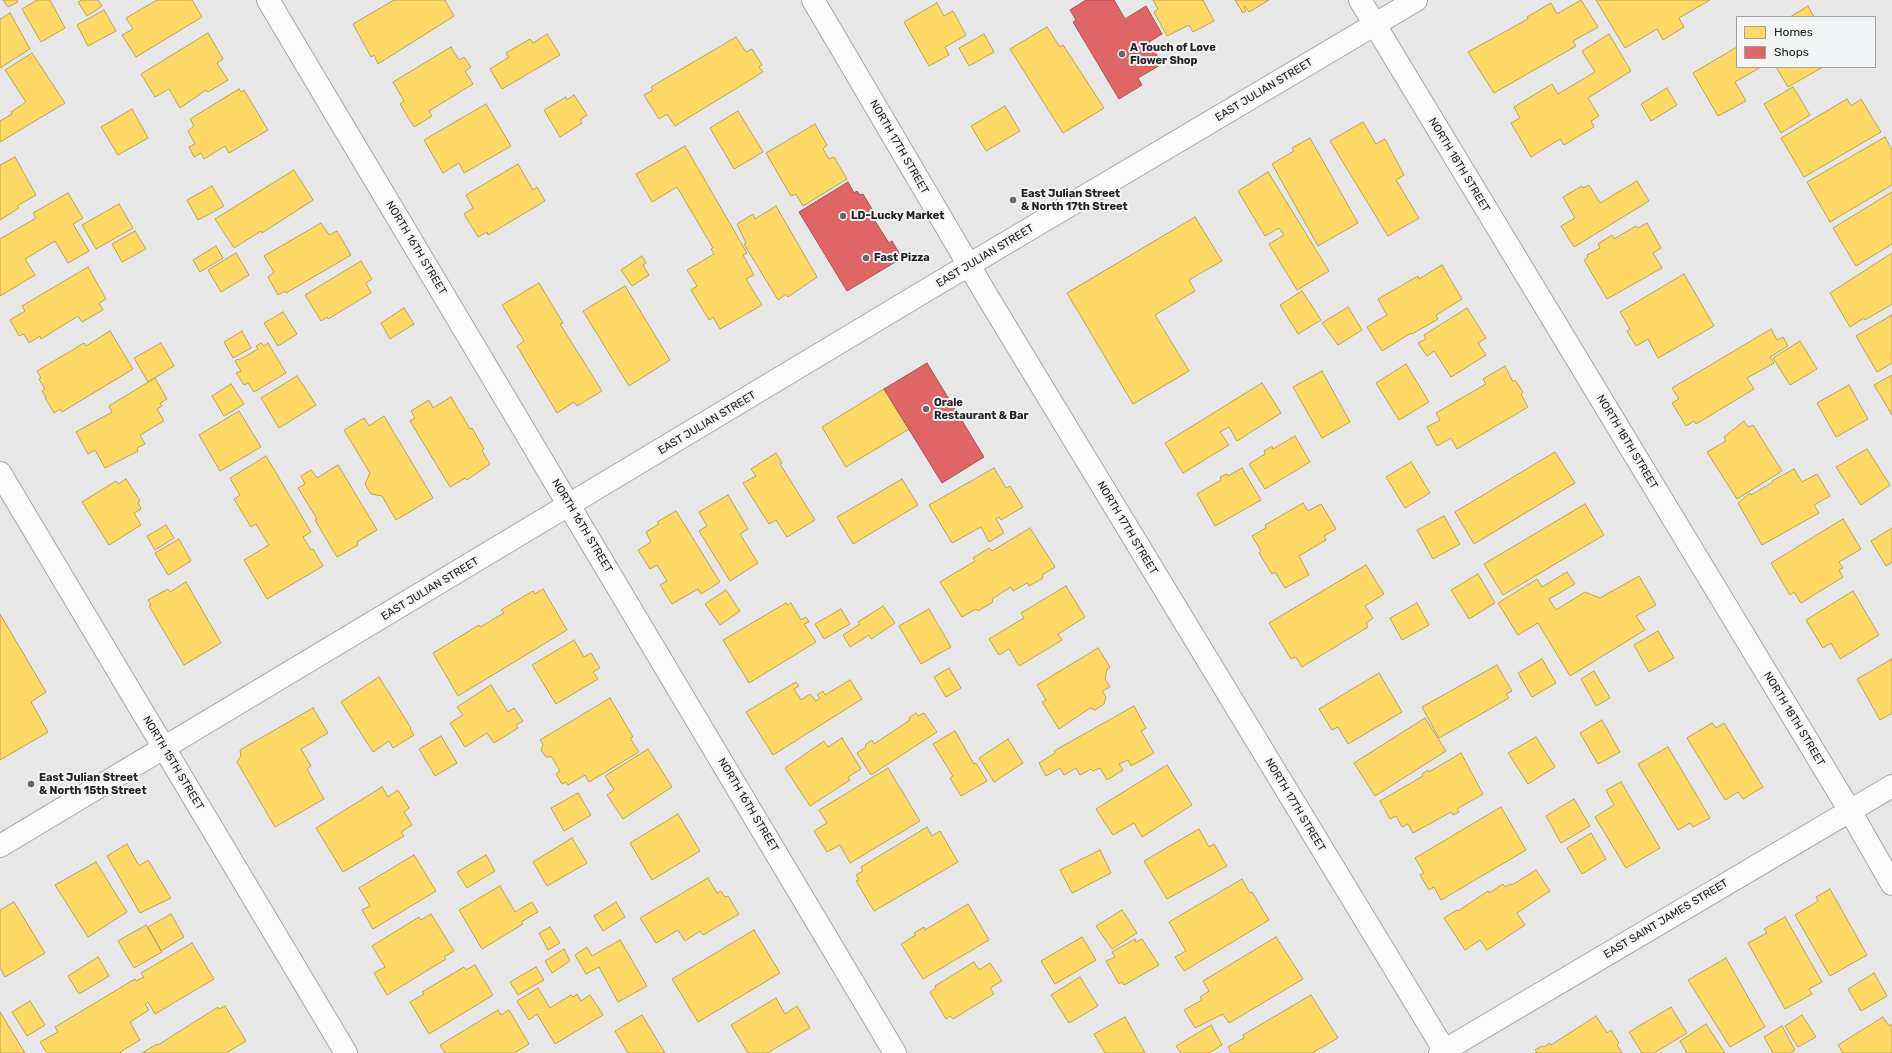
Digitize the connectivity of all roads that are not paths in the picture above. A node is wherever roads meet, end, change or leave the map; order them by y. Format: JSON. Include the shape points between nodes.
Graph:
{"nodes":[{"id":1,"x":268,"y":0,"type":"edge"},
{"id":2,"x":813,"y":0,"type":"edge"},
{"id":3,"x":1360,"y":0,"type":"edge"},
{"id":4,"x":1416,"y":0,"type":"edge"},
{"id":5,"x":1375,"y":24,"type":"junction"},
{"id":6,"x":969,"y":265,"type":"junction"},
{"id":7,"x":0,"y":473,"type":"edge"},
{"id":8,"x":570,"y":505,"type":"junction"},
{"id":9,"x":164,"y":748,"type":"junction"},
{"id":10,"x":1892,"y":786,"type":"edge"},
{"id":11,"x":1850,"y":811,"type":"junction"},
{"id":12,"x":0,"y":846,"type":"edge"},
{"id":13,"x":1892,"y":884,"type":"edge"},
{"id":14,"x":1443,"y":1052,"type":"edge"},
{"id":15,"x":346,"y":1053,"type":"edge"},
{"id":16,"x":896,"y":1053,"type":"edge"}],
"edges":[{"from":1,"to":8,"type":"street","name":"NORTH 16TH STREET"},
{"from":2,"to":6,"type":"street","name":"NORTH 17TH STREET"},
{"from":3,"to":5,"type":"street","name":"NORTH 18TH STREET"},
{"from":4,"to":5,"type":"street","name":"EAST JULIAN STREET"},
{"from":5,"to":6,"type":"street","name":"EAST JULIAN STREET"},
{"from":5,"to":11,"type":"street","name":"NORTH 18TH STREET"},
{"from":6,"to":8,"type":"street","name":"EAST JULIAN STREET"},
{"from":6,"to":14,"type":"street","name":"NORTH 17TH STREET"},
{"from":7,"to":9,"type":"street","name":"NORTH 15TH STREET"},
{"from":8,"to":9,"type":"street","name":"EAST JULIAN STREET"},
{"from":8,"to":16,"type":"street","name":"NORTH 16TH STREET"},
{"from":9,"to":12,"type":"street","name":"EAST JULIAN STREET"},
{"from":9,"to":15,"type":"street","name":"NORTH 15TH STREET"},
{"from":10,"to":11,"type":"street","name":"EAST SAINT JAMES STREET"},
{"from":11,"to":13,"type":"street","name":"NORTH 18TH STREET"},
{"from":11,"to":14,"type":"street","name":"EAST SAINT JAMES STREET"}]}
